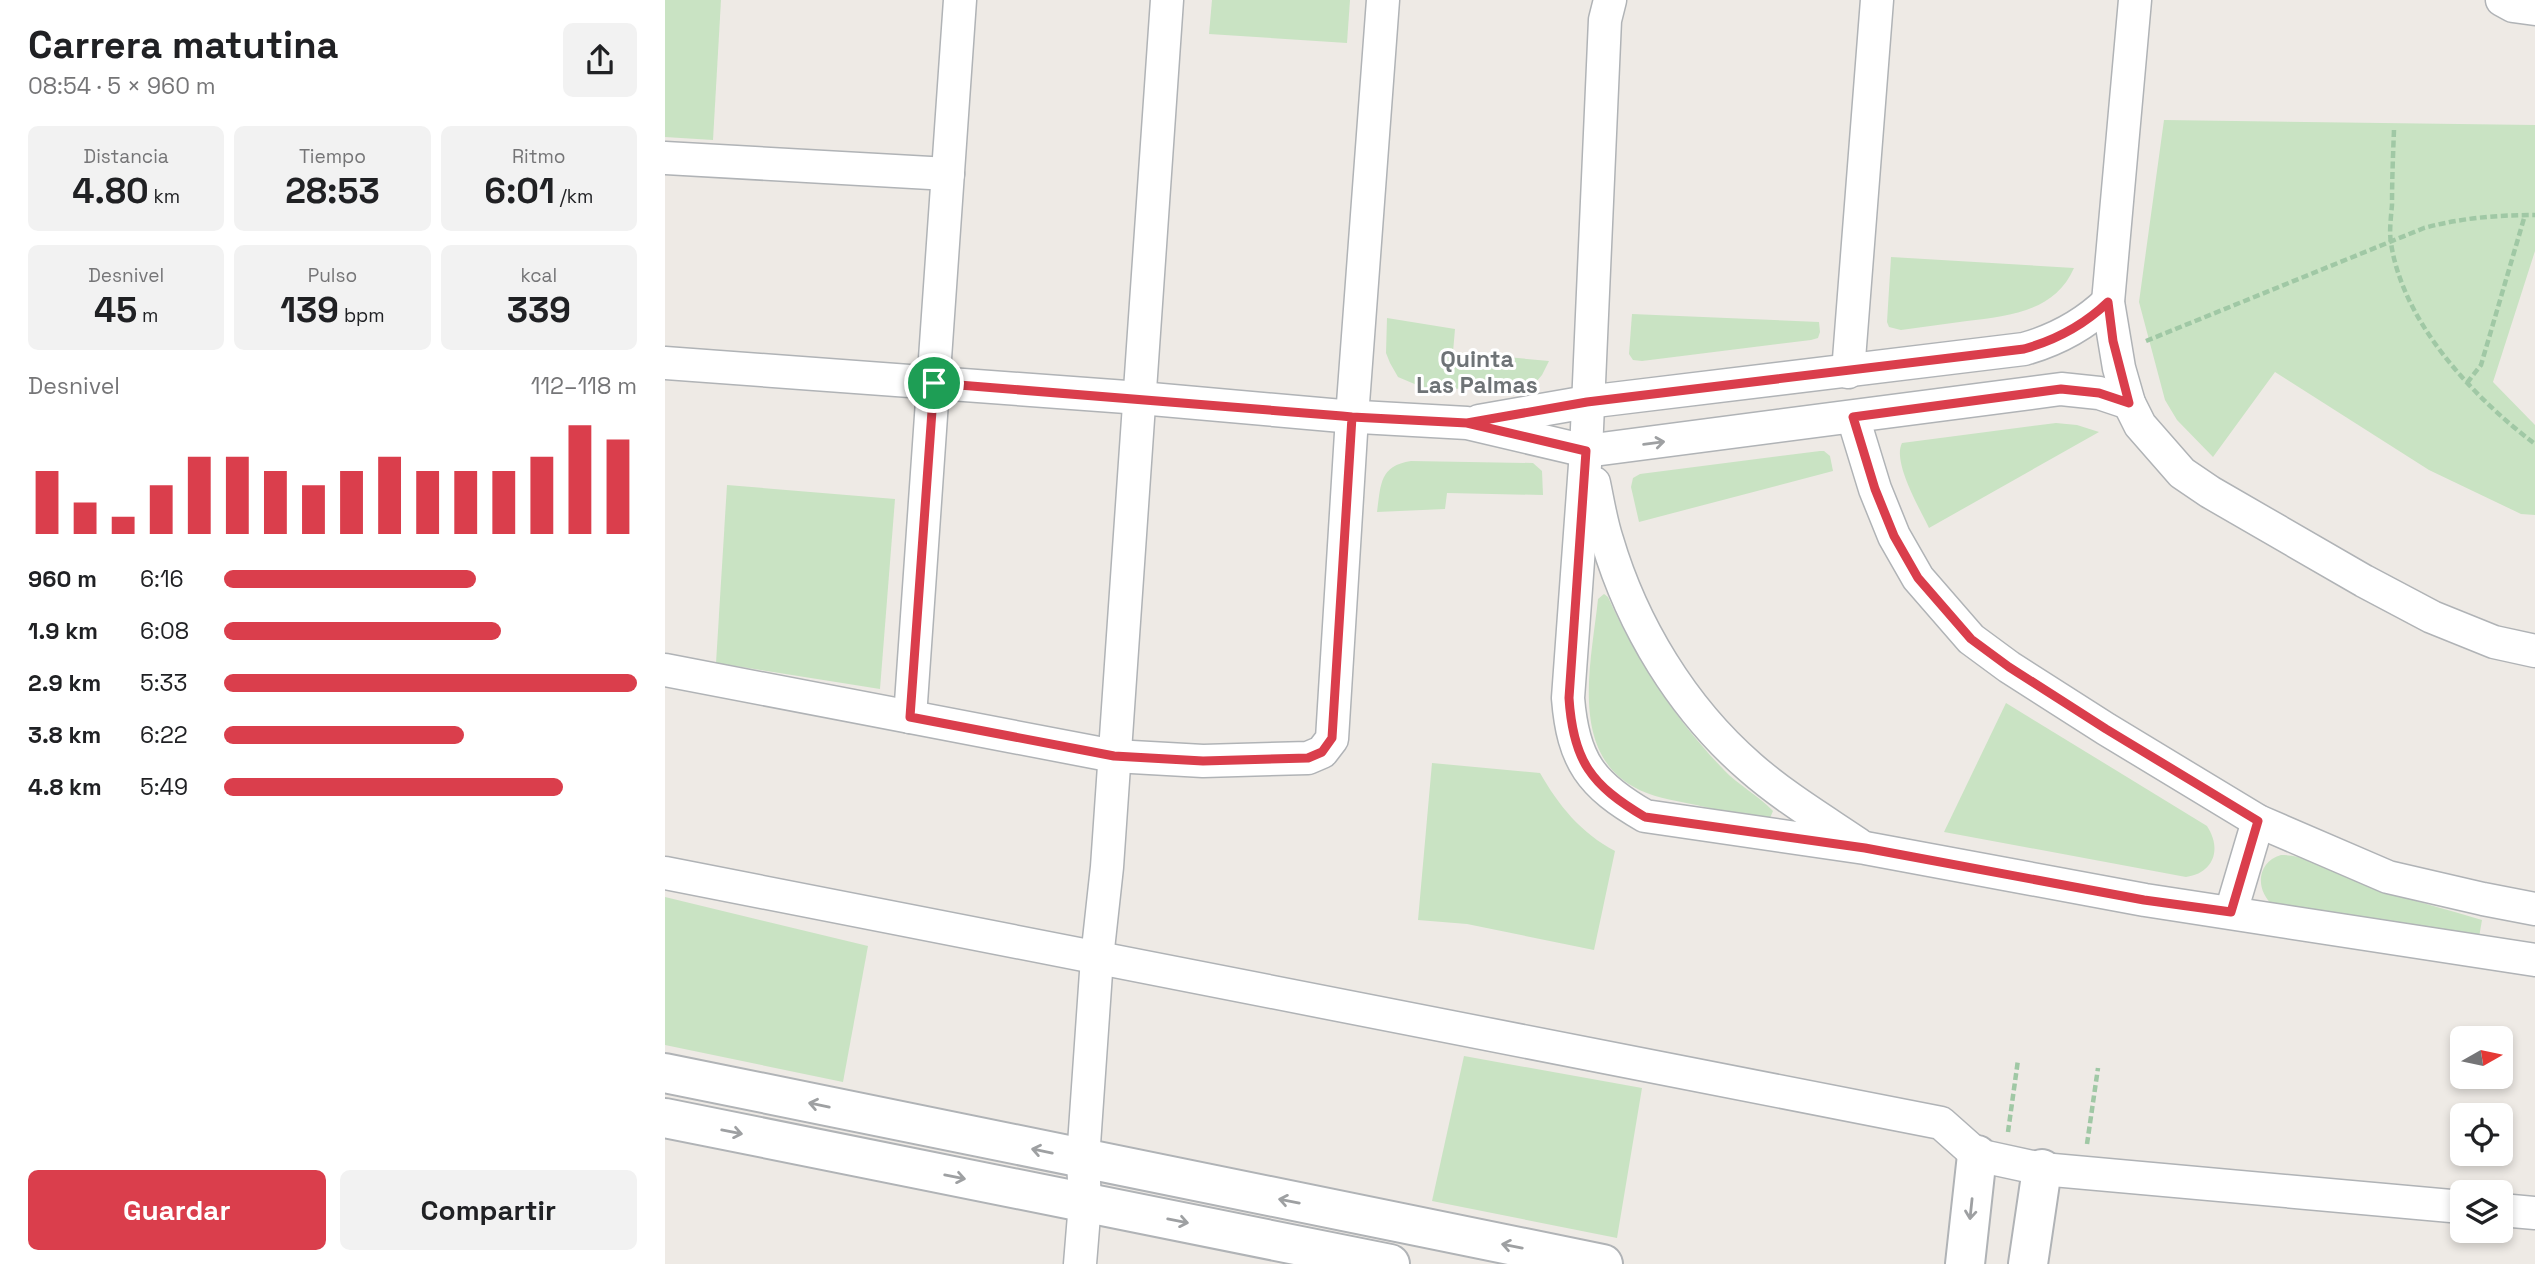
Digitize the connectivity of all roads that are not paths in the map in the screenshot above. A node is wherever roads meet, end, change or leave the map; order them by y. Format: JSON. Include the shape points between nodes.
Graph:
{"nodes":[{"id":1,"x":960,"y":0,"type":"edge"},
{"id":2,"x":1167,"y":0,"type":"edge"},
{"id":3,"x":1383,"y":0,"type":"edge"},
{"id":4,"x":1610,"y":0,"type":"edge"},
{"id":5,"x":1877,"y":0,"type":"edge"},
{"id":6,"x":2135,"y":0,"type":"edge"},
{"id":7,"x":2502,"y":0,"type":"edge"},
{"id":8,"x":2535,"y":9,"type":"edge"},
{"id":9,"x":665,"y":158,"type":"edge"},
{"id":10,"x":948,"y":174,"type":"junction"},
{"id":11,"x":2108,"y":302,"type":"junction"},
{"id":12,"x":665,"y":363,"type":"edge"},
{"id":13,"x":1848,"y":372,"type":"junction"},
{"id":14,"x":934,"y":383,"type":"junction"},
{"id":15,"x":1140,"y":398,"type":"junction"},
{"id":16,"x":1587,"y":402,"type":"junction"},
{"id":17,"x":2129,"y":403,"type":"junction"},
{"id":18,"x":1352,"y":417,"type":"junction"},
{"id":19,"x":1853,"y":417,"type":"junction"},
{"id":20,"x":1467,"y":423,"type":"junction"},
{"id":21,"x":1586,"y":451,"type":"junction"},
{"id":22,"x":2535,"y":651,"type":"edge"},
{"id":23,"x":665,"y":670,"type":"edge"},
{"id":24,"x":910,"y":717,"type":"junction"},
{"id":25,"x":1114,"y":756,"type":"junction"},
{"id":26,"x":2258,"y":821,"type":"junction"},
{"id":27,"x":1865,"y":848,"type":"junction"},
{"id":28,"x":665,"y":873,"type":"edge"},
{"id":29,"x":2535,"y":909,"type":"edge"},
{"id":30,"x":2231,"y":912,"type":"junction"},
{"id":31,"x":1097,"y":958,"type":"junction"},
{"id":32,"x":2535,"y":960,"type":"edge"},
{"id":33,"x":665,"y":1073,"type":"edge"},
{"id":34,"x":665,"y":1118,"type":"edge"},
{"id":35,"x":1991,"y":1158,"type":"junction"},
{"id":36,"x":1083,"y":1159,"type":"junction"},
{"id":37,"x":2042,"y":1169,"type":"junction"},
{"id":38,"x":1085,"y":1203,"type":"junction"},
{"id":39,"x":2450,"y":1206,"type":"edge"},
{"id":40,"x":2513,"y":1211,"type":"edge"},
{"id":41,"x":2535,"y":1213,"type":"edge"},
{"id":42,"x":1080,"y":1264,"type":"edge"},
{"id":43,"x":1390,"y":1264,"type":"edge"},
{"id":44,"x":1603,"y":1264,"type":"edge"},
{"id":45,"x":1965,"y":1264,"type":"edge"},
{"id":46,"x":2028,"y":1264,"type":"edge"}],
"edges":[{"from":1,"to":10,"type":"street"},
{"from":2,"to":15,"type":"street"},
{"from":3,"to":18,"type":"street"},
{"from":4,"to":16,"type":"street","via":[[1605,20]]},
{"from":5,"to":13,"type":"street"},
{"from":6,"to":11,"type":"street"},
{"from":7,"to":8,"type":"street"},
{"from":9,"to":10,"type":"street"},
{"from":10,"to":14,"type":"street"},
{"from":11,"to":13,"type":"street","via":[[2089,320],[2024,349]]},
{"from":11,"to":17,"type":"street"},
{"from":12,"to":14,"type":"street"},
{"from":13,"to":16,"type":"street"},
{"from":14,"to":15,"type":"street"},
{"from":14,"to":24,"type":"street"},
{"from":15,"to":18,"type":"street"},
{"from":15,"to":25,"type":"street"},
{"from":16,"to":20,"type":"street"},
{"from":16,"to":21,"type":"street"},
{"from":17,"to":19,"type":"street","via":[[2099,393],[2061,389]]},
{"from":17,"to":22,"type":"street","via":[[2161,451],[2210,492],[2432,617],[2494,642]]},
{"from":18,"to":20,"type":"street"},
{"from":18,"to":25,"type":"street","via":[[1332,738],[1327,746],[1308,758],[1203,761]]},
{"from":21,"to":19,"type":"street","one_way":true},
{"from":19,"to":26,"type":"street","via":[[1894,536],[1918,578],[1971,639],[2095,722]]},
{"from":20,"to":21,"type":"street"},
{"from":21,"to":27,"type":"street","via":[[1606,538],[1631,606],[1657,655],[1717,734],[1748,765],[1784,795]]},
{"from":21,"to":27,"type":"street","via":[[1569,698],[1571,729],[1594,778],[1615,799],[1645,817]]},
{"from":23,"to":24,"type":"street"},
{"from":24,"to":25,"type":"street"},
{"from":25,"to":31,"type":"street"},
{"from":26,"to":29,"type":"street","via":[[2388,877]]},
{"from":26,"to":30,"type":"street"},
{"from":27,"to":30,"type":"street"},
{"from":28,"to":31,"type":"street"},
{"from":30,"to":32,"type":"street"},
{"from":31,"to":35,"type":"street","via":[[1941,1123]]},
{"from":31,"to":36,"type":"street"},
{"from":36,"to":33,"type":"street","one_way":true},
{"from":34,"to":38,"type":"street","one_way":true},
{"from":35,"to":37,"type":"street"},
{"from":35,"to":45,"type":"street","one_way":true},
{"from":36,"to":38,"type":"street"},
{"from":44,"to":36,"type":"street","one_way":true},
{"from":37,"to":39,"type":"street"},
{"from":37,"to":46,"type":"street"},
{"from":38,"to":42,"type":"street"},
{"from":38,"to":43,"type":"street","one_way":true},
{"from":40,"to":41,"type":"street"}]}
